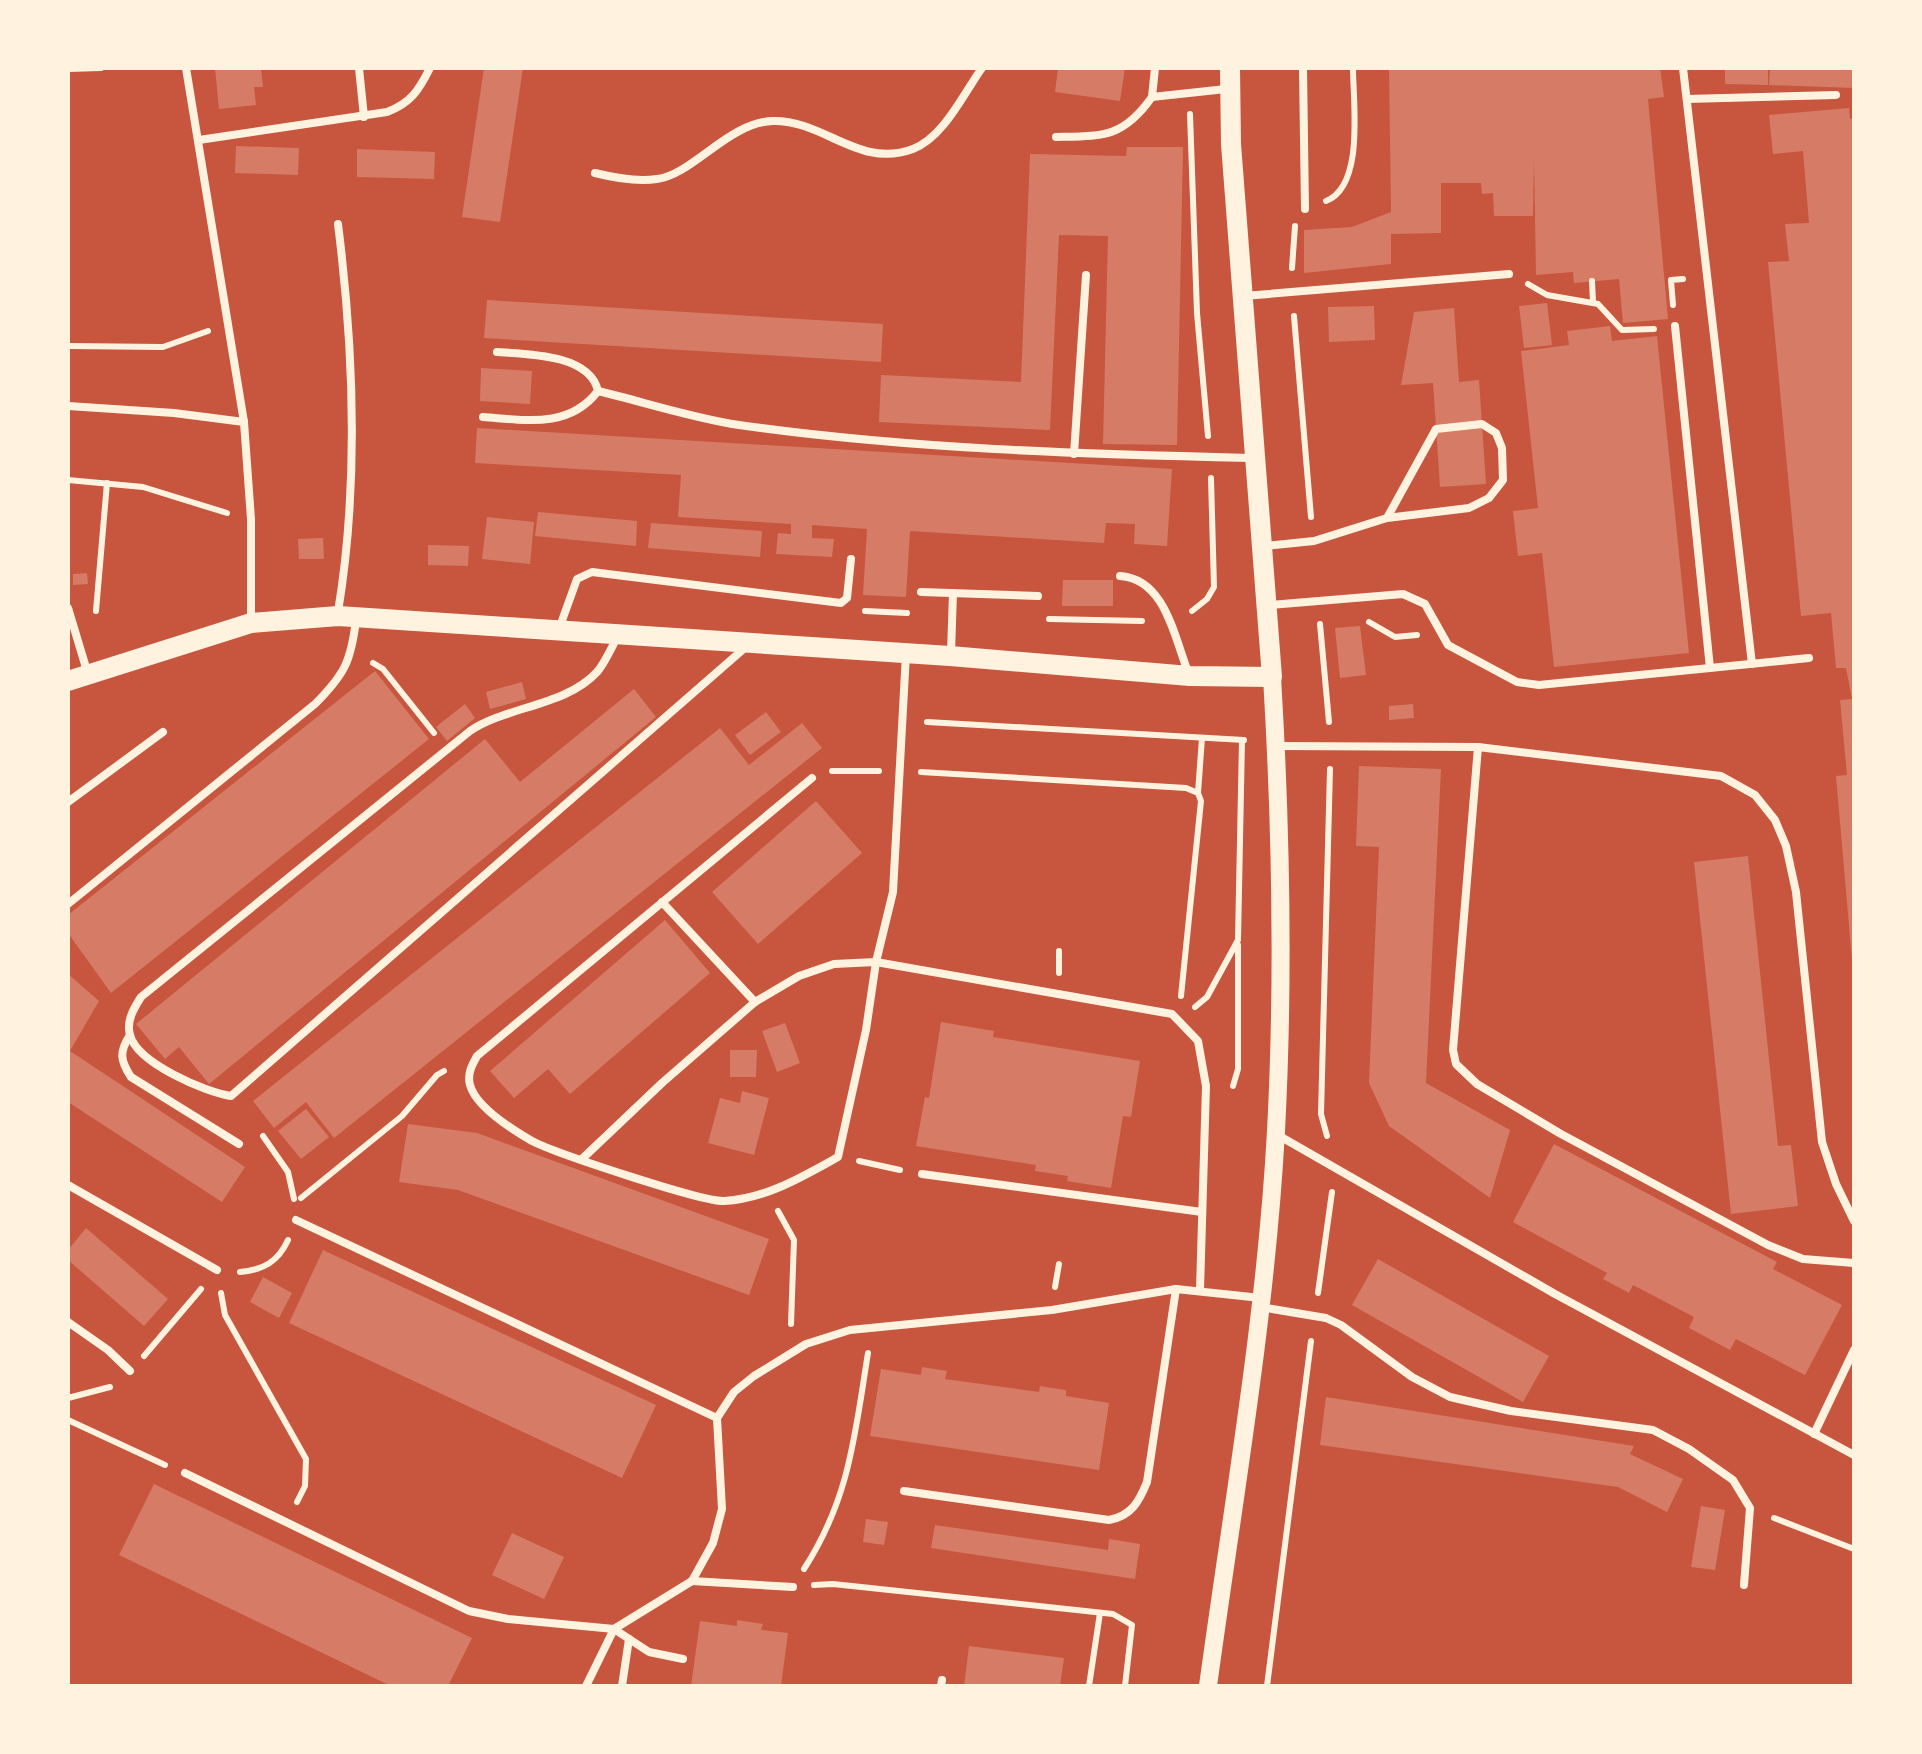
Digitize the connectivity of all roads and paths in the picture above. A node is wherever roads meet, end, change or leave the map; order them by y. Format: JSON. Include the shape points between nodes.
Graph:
{"nodes":[{"id":1,"x":101,"y":68,"type":"edge"},
{"id":2,"x":186,"y":68,"type":"edge"},
{"id":3,"x":359,"y":68,"type":"edge"},
{"id":4,"x":430,"y":68,"type":"edge"},
{"id":5,"x":982,"y":68,"type":"edge"},
{"id":6,"x":1154,"y":68,"type":"edge"},
{"id":7,"x":1304,"y":68,"type":"edge"},
{"id":8,"x":1683,"y":68,"type":"edge"},
{"id":9,"x":68,"y":70,"type":"edge"},
{"id":10,"x":1231,"y":78,"type":"edge"},
{"id":11,"x":1189,"y":93,"type":"junction"},
{"id":12,"x":1836,"y":94,"type":"dead end"},
{"id":13,"x":1152,"y":97,"type":"junction"},
{"id":14,"x":1687,"y":99,"type":"junction"},
{"id":15,"x":364,"y":117,"type":"junction"},
{"id":16,"x":1056,"y":137,"type":"dead end"},
{"id":17,"x":199,"y":140,"type":"junction"},
{"id":18,"x":596,"y":173,"type":"dead end"},
{"id":19,"x":1306,"y":209,"type":"dead end"},
{"id":20,"x":338,"y":224,"type":"dead end"},
{"id":21,"x":1509,"y":274,"type":"joint"},
{"id":22,"x":1086,"y":275,"type":"dead end"},
{"id":23,"x":1592,"y":281,"type":"dead end"},
{"id":24,"x":1292,"y":292,"type":"junction"},
{"id":25,"x":1242,"y":296,"type":"junction"},
{"id":26,"x":1593,"y":302,"type":"junction"},
{"id":27,"x":1675,"y":326,"type":"joint"},
{"id":28,"x":229,"y":330,"type":"junction"},
{"id":29,"x":68,"y":346,"type":"edge"},
{"id":30,"x":497,"y":352,"type":"dead end"},
{"id":31,"x":598,"y":391,"type":"junction"},
{"id":32,"x":68,"y":406,"type":"edge"},
{"id":33,"x":483,"y":417,"type":"dead end"},
{"id":34,"x":244,"y":422,"type":"junction"},
{"id":35,"x":1074,"y":454,"type":"junction"},
{"id":36,"x":1210,"y":457,"type":"junction"},
{"id":37,"x":1256,"y":458,"type":"junction"},
{"id":38,"x":68,"y":480,"type":"edge"},
{"id":39,"x":107,"y":483,"type":"junction"},
{"id":40,"x":1388,"y":518,"type":"junction"},
{"id":41,"x":251,"y":520,"type":"junction"},
{"id":42,"x":1314,"y":541,"type":"junction"},
{"id":43,"x":1264,"y":546,"type":"junction"},
{"id":44,"x":851,"y":559,"type":"dead end"},
{"id":45,"x":1120,"y":576,"type":"dead end"},
{"id":46,"x":920,"y":592,"type":"dead end"},
{"id":47,"x":953,"y":592,"type":"junction"},
{"id":48,"x":1038,"y":596,"type":"dead end"},
{"id":49,"x":1318,"y":603,"type":"junction"},
{"id":50,"x":1268,"y":604,"type":"junction"},
{"id":51,"x":68,"y":608,"type":"edge"},
{"id":52,"x":859,"y":611,"type":"dead end"},
{"id":53,"x":96,"y":616,"type":"dead end"},
{"id":54,"x":347,"y":616,"type":"junction"},
{"id":55,"x":952,"y":616,"type":"junction"},
{"id":56,"x":1031,"y":618,"type":"dead end"},
{"id":57,"x":251,"y":622,"type":"junction"},
{"id":58,"x":1168,"y":622,"type":"junction"},
{"id":59,"x":559,"y":629,"type":"junction"},
{"id":60,"x":620,"y":633,"type":"junction"},
{"id":61,"x":750,"y":643,"type":"junction"},
{"id":62,"x":906,"y":654,"type":"junction"},
{"id":63,"x":352,"y":656,"type":"junction"},
{"id":64,"x":950,"y":656,"type":"junction"},
{"id":65,"x":1809,"y":658,"type":"dead end"},
{"id":66,"x":1752,"y":664,"type":"junction"},
{"id":67,"x":1710,"y":668,"type":"junction"},
{"id":68,"x":88,"y":675,"type":"junction"},
{"id":69,"x":1190,"y":676,"type":"junction"},
{"id":70,"x":1272,"y":677,"type":"junction"},
{"id":71,"x":68,"y":681,"type":"edge"},
{"id":72,"x":900,"y":721,"type":"junction"},
{"id":73,"x":163,"y":732,"type":"dead end"},
{"id":74,"x":1202,"y":738,"type":"junction"},
{"id":75,"x":1242,"y":740,"type":"junction"},
{"id":76,"x":1276,"y":744,"type":"junction"},
{"id":77,"x":1331,"y":744,"type":"junction"},
{"id":78,"x":1478,"y":747,"type":"junction"},
{"id":79,"x":447,"y":749,"type":"junction"},
{"id":80,"x":898,"y":771,"type":"junction"},
{"id":81,"x":812,"y":778,"type":"joint"},
{"id":82,"x":1198,"y":793,"type":"junction"},
{"id":83,"x":68,"y":802,"type":"edge"},
{"id":84,"x":662,"y":902,"type":"junction"},
{"id":85,"x":68,"y":904,"type":"edge"},
{"id":86,"x":1238,"y":940,"type":"junction"},
{"id":87,"x":876,"y":962,"type":"junction"},
{"id":88,"x":755,"y":1002,"type":"junction"},
{"id":89,"x":1178,"y":1021,"type":"junction"},
{"id":90,"x":130,"y":1035,"type":"junction"},
{"id":91,"x":477,"y":1056,"type":"junction"},
{"id":92,"x":231,"y":1096,"type":"junction"},
{"id":93,"x":1205,"y":1111,"type":"junction"},
{"id":94,"x":1276,"y":1134,"type":"junction"},
{"id":95,"x":239,"y":1144,"type":"dead end"},
{"id":96,"x":838,"y":1157,"type":"junction"},
{"id":97,"x":582,"y":1159,"type":"junction"},
{"id":98,"x":1335,"y":1168,"type":"junction"},
{"id":99,"x":922,"y":1174,"type":"joint"},
{"id":100,"x":68,"y":1185,"type":"edge"},
{"id":101,"x":760,"y":1192,"type":"junction"},
{"id":102,"x":1202,"y":1212,"type":"junction"},
{"id":103,"x":296,"y":1220,"type":"joint"},
{"id":104,"x":1854,"y":1221,"type":"edge"},
{"id":105,"x":1854,"y":1263,"type":"edge"},
{"id":106,"x":217,"y":1270,"type":"junction"},
{"id":107,"x":1176,"y":1288,"type":"junction"},
{"id":108,"x":1200,"y":1290,"type":"junction"},
{"id":109,"x":1260,"y":1303,"type":"junction"},
{"id":110,"x":1314,"y":1316,"type":"junction"},
{"id":111,"x":68,"y":1322,"type":"edge"},
{"id":112,"x":872,"y":1328,"type":"junction"},
{"id":113,"x":1854,"y":1350,"type":"edge"},
{"id":114,"x":789,"y":1354,"type":"junction"},
{"id":115,"x":130,"y":1370,"type":"junction"},
{"id":116,"x":68,"y":1398,"type":"edge"},
{"id":117,"x":717,"y":1418,"type":"junction"},
{"id":118,"x":68,"y":1420,"type":"edge"},
{"id":119,"x":1814,"y":1434,"type":"junction"},
{"id":120,"x":1854,"y":1455,"type":"edge"},
{"id":121,"x":185,"y":1474,"type":"joint"},
{"id":122,"x":305,"y":1486,"type":"dead end"},
{"id":123,"x":904,"y":1491,"type":"dead end"},
{"id":124,"x":1750,"y":1508,"type":"junction"},
{"id":125,"x":1854,"y":1549,"type":"edge"},
{"id":126,"x":692,"y":1580,"type":"junction"},
{"id":127,"x":1744,"y":1585,"type":"dead end"},
{"id":128,"x":792,"y":1586,"type":"junction"},
{"id":129,"x":1100,"y":1613,"type":"junction"},
{"id":130,"x":614,"y":1630,"type":"junction"},
{"id":131,"x":628,"y":1639,"type":"junction"},
{"id":132,"x":684,"y":1659,"type":"dead end"},
{"id":133,"x":586,"y":1686,"type":"edge"},
{"id":134,"x":622,"y":1686,"type":"edge"},
{"id":135,"x":1089,"y":1686,"type":"edge"},
{"id":136,"x":1125,"y":1686,"type":"edge"},
{"id":137,"x":1208,"y":1686,"type":"edge"},
{"id":138,"x":1268,"y":1686,"type":"edge"}],
"edges":[{"from":1,"to":9,"type":"path"},
{"from":2,"to":17,"type":"lane"},
{"from":3,"to":15,"type":"lane"},
{"from":4,"to":15,"type":"lane","via":[[405,105]]},
{"from":5,"to":18,"type":"lane","via":[[940,127],[919,146],[892,156],[771,121],[749,126],[660,180]]},
{"from":6,"to":13,"type":"lane"},
{"from":7,"to":19,"type":"lane"},
{"from":8,"to":14,"type":"lane"},
{"from":10,"to":11,"type":"lane"},
{"from":10,"to":25,"type":"main road"},
{"from":11,"to":13,"type":"lane"},
{"from":11,"to":36,"type":"path"},
{"from":12,"to":14,"type":"lane"},
{"from":13,"to":16,"type":"lane","via":[[1120,130]]},
{"from":14,"to":66,"type":"lane"},
{"from":15,"to":17,"type":"lane"},
{"from":17,"to":28,"type":"lane"},
{"from":20,"to":54,"type":"lane","via":[[348,309]]},
{"from":21,"to":24,"type":"lane"},
{"from":21,"to":26,"type":"path","via":[[1547,295]]},
{"from":22,"to":35,"type":"lane"},
{"from":23,"to":26,"type":"path"},
{"from":24,"to":25,"type":"lane"},
{"from":24,"to":42,"type":"path"},
{"from":25,"to":37,"type":"main road"},
{"from":26,"to":27,"type":"path","via":[[1622,330]]},
{"from":27,"to":67,"type":"lane"},
{"from":28,"to":29,"type":"path","via":[[163,346]]},
{"from":28,"to":34,"type":"lane"},
{"from":30,"to":31,"type":"lane","via":[[574,364]]},
{"from":31,"to":33,"type":"lane","via":[[565,418]]},
{"from":31,"to":35,"type":"lane","via":[[736,424]]},
{"from":32,"to":34,"type":"lane"},
{"from":34,"to":41,"type":"lane"},
{"from":35,"to":36,"type":"lane"},
{"from":36,"to":37,"type":"lane"},
{"from":36,"to":58,"type":"path","via":[[1214,587],[1198,607]]},
{"from":37,"to":43,"type":"main road"},
{"from":38,"to":39,"type":"path"},
{"from":39,"to":41,"type":"path","via":[[143,487]]},
{"from":39,"to":53,"type":"path"},
{"from":40,"to":40,"type":"lane","via":[[1469,508],[1489,498],[1503,480],[1496,433],[1482,424],[1436,429]]},
{"from":40,"to":42,"type":"lane"},
{"from":41,"to":57,"type":"lane"},
{"from":42,"to":43,"type":"lane"},
{"from":43,"to":50,"type":"main road"},
{"from":44,"to":59,"type":"lane","via":[[847,598],[840,602],[592,572],[577,579]]},
{"from":45,"to":58,"type":"lane","via":[[1152,589]]},
{"from":46,"to":47,"type":"lane"},
{"from":47,"to":48,"type":"lane"},
{"from":47,"to":55,"type":"lane"},
{"from":49,"to":50,"type":"lane"},
{"from":49,"to":67,"type":"lane","via":[[1402,594],[1425,604],[1448,645],[1517,682],[1539,686]]},
{"from":49,"to":77,"type":"path"},
{"from":50,"to":70,"type":"main road"},
{"from":51,"to":68,"type":"lane"},
{"from":52,"to":55,"type":"path"},
{"from":54,"to":57,"type":"main road"},
{"from":54,"to":59,"type":"main road"},
{"from":54,"to":63,"type":"lane"},
{"from":55,"to":64,"type":"lane"},
{"from":56,"to":58,"type":"path"},
{"from":57,"to":68,"type":"main road"},
{"from":58,"to":69,"type":"lane"},
{"from":59,"to":60,"type":"main road"},
{"from":60,"to":61,"type":"main road"},
{"from":60,"to":79,"type":"lane","via":[[596,672],[541,704],[488,719]]},
{"from":61,"to":62,"type":"main road"},
{"from":61,"to":92,"type":"lane"},
{"from":62,"to":64,"type":"main road"},
{"from":62,"to":72,"type":"lane"},
{"from":63,"to":79,"type":"path","via":[[382,669]]},
{"from":63,"to":85,"type":"lane","via":[[315,704]]},
{"from":64,"to":69,"type":"main road"},
{"from":65,"to":66,"type":"lane"},
{"from":66,"to":67,"type":"lane"},
{"from":68,"to":71,"type":"main road"},
{"from":69,"to":70,"type":"main road"},
{"from":70,"to":76,"type":"street"},
{"from":72,"to":74,"type":"path"},
{"from":72,"to":80,"type":"lane"},
{"from":73,"to":83,"type":"lane"},
{"from":74,"to":75,"type":"path"},
{"from":74,"to":82,"type":"path"},
{"from":75,"to":76,"type":"path"},
{"from":75,"to":86,"type":"path"},
{"from":76,"to":77,"type":"lane"},
{"from":76,"to":94,"type":"street"},
{"from":77,"to":78,"type":"lane"},
{"from":77,"to":98,"type":"path","via":[[1321,1114]]},
{"from":78,"to":104,"type":"lane","via":[[1721,776],[1755,795],[1775,820],[1796,892],[1822,1142]]},
{"from":78,"to":105,"type":"lane","via":[[1456,1064],[1477,1084],[1562,1134],[1768,1245],[1803,1259]]},
{"from":79,"to":90,"type":"lane","via":[[141,997],[131,1013]]},
{"from":80,"to":81,"type":"path","via":[[839,770]]},
{"from":80,"to":82,"type":"path"},
{"from":80,"to":87,"type":"lane","via":[[892,892]]},
{"from":81,"to":84,"type":"lane"},
{"from":82,"to":89,"type":"path"},
{"from":84,"to":88,"type":"lane"},
{"from":84,"to":91,"type":"lane"},
{"from":86,"to":89,"type":"path","via":[[1207,998]]},
{"from":86,"to":93,"type":"path","via":[[1238,1069],[1228,1103]]},
{"from":87,"to":88,"type":"lane","via":[[834,964]]},
{"from":87,"to":89,"type":"lane","via":[[1172,1014]]},
{"from":87,"to":96,"type":"lane"},
{"from":88,"to":97,"type":"lane"},
{"from":89,"to":93,"type":"lane","via":[[1198,1042]]},
{"from":90,"to":92,"type":"lane","via":[[148,1058],[197,1088]]},
{"from":90,"to":95,"type":"lane","via":[[121,1061],[131,1076]]},
{"from":91,"to":92,"type":"path","via":[[437,1075],[402,1116],[295,1203],[288,1172]]},
{"from":91,"to":97,"type":"lane","via":[[469,1083],[477,1098],[533,1142]]},
{"from":93,"to":102,"type":"lane"},
{"from":94,"to":98,"type":"lane"},
{"from":94,"to":109,"type":"street"},
{"from":96,"to":99,"type":"path"},
{"from":96,"to":101,"type":"lane","via":[[786,1186]]},
{"from":97,"to":101,"type":"lane","via":[[719,1202]]},
{"from":98,"to":110,"type":"path"},
{"from":98,"to":119,"type":"lane"},
{"from":99,"to":102,"type":"lane"},
{"from":100,"to":106,"type":"lane"},
{"from":101,"to":114,"type":"path","via":[[794,1240]]},
{"from":102,"to":108,"type":"lane"},
{"from":103,"to":106,"type":"path","via":[[279,1257],[267,1266]]},
{"from":103,"to":117,"type":"lane"},
{"from":106,"to":115,"type":"path"},
{"from":106,"to":122,"type":"path","via":[[224,1316],[306,1459]]},
{"from":107,"to":108,"type":"lane"},
{"from":107,"to":112,"type":"lane","via":[[1052,1310]]},
{"from":107,"to":123,"type":"lane","via":[[1147,1482],[1140,1502],[1122,1517]]},
{"from":108,"to":109,"type":"lane"},
{"from":109,"to":110,"type":"lane"},
{"from":109,"to":137,"type":"street"},
{"from":110,"to":124,"type":"lane","via":[[1341,1325],[1412,1378],[1450,1397],[1654,1430],[1734,1480]]},
{"from":110,"to":138,"type":"path"},
{"from":111,"to":115,"type":"lane"},
{"from":112,"to":114,"type":"lane"},
{"from":112,"to":128,"type":"path","via":[[850,1471],[825,1532]]},
{"from":113,"to":119,"type":"lane"},
{"from":114,"to":117,"type":"lane","via":[[734,1392]]},
{"from":115,"to":116,"type":"path","via":[[114,1386]]},
{"from":117,"to":126,"type":"lane","via":[[722,1509]]},
{"from":118,"to":121,"type":"path"},
{"from":119,"to":120,"type":"lane"},
{"from":121,"to":130,"type":"lane","via":[[469,1611]]},
{"from":124,"to":125,"type":"path"},
{"from":124,"to":127,"type":"lane"},
{"from":126,"to":128,"type":"lane"},
{"from":126,"to":130,"type":"lane"},
{"from":128,"to":129,"type":"path","via":[[833,1584]]},
{"from":129,"to":135,"type":"path"},
{"from":129,"to":136,"type":"path","via":[[1132,1625]]},
{"from":130,"to":131,"type":"lane"},
{"from":130,"to":133,"type":"lane"},
{"from":131,"to":132,"type":"lane","via":[[649,1652]]},
{"from":131,"to":134,"type":"lane"}]}
